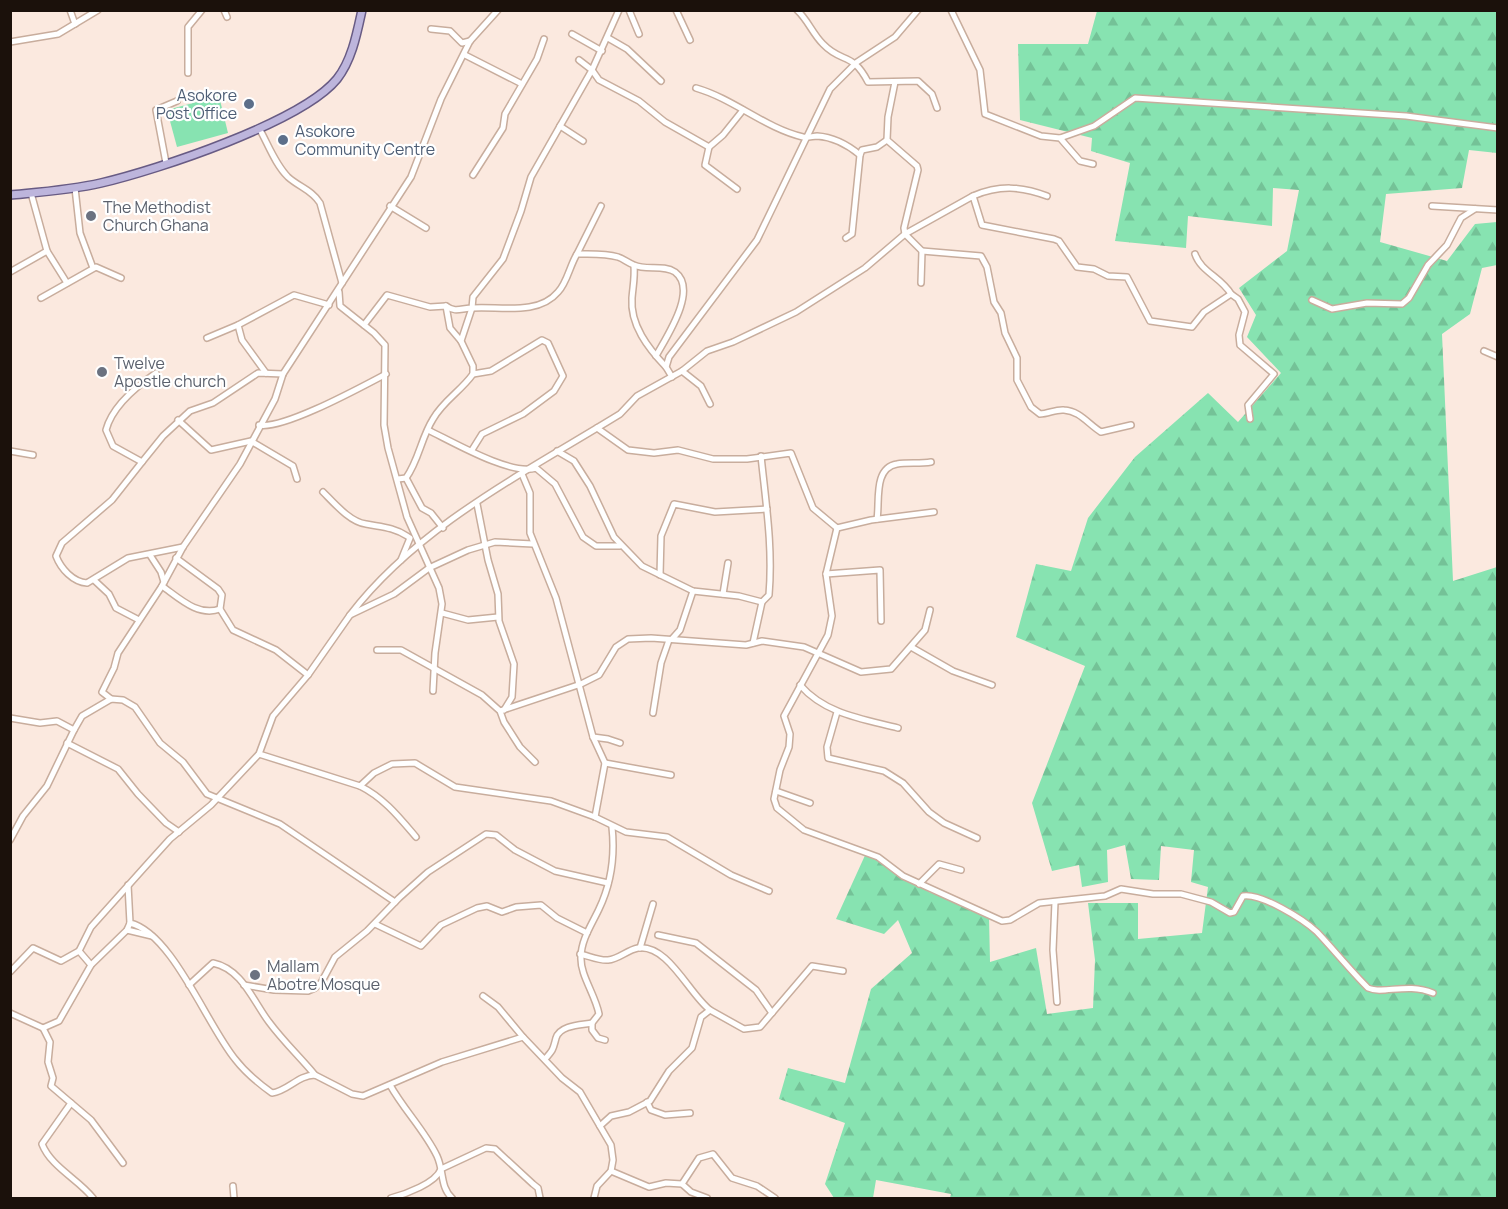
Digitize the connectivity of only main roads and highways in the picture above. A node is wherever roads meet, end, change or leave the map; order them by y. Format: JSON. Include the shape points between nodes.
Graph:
{"nodes":[{"id":1,"x":362,"y":10,"type":"edge"},
{"id":2,"x":10,"y":195,"type":"edge"}],
"edges":[{"from":1,"to":2,"type":"main road","via":[[353,46],[336,80],[304,107],[259,128],[120,178],[75,188]]}]}
